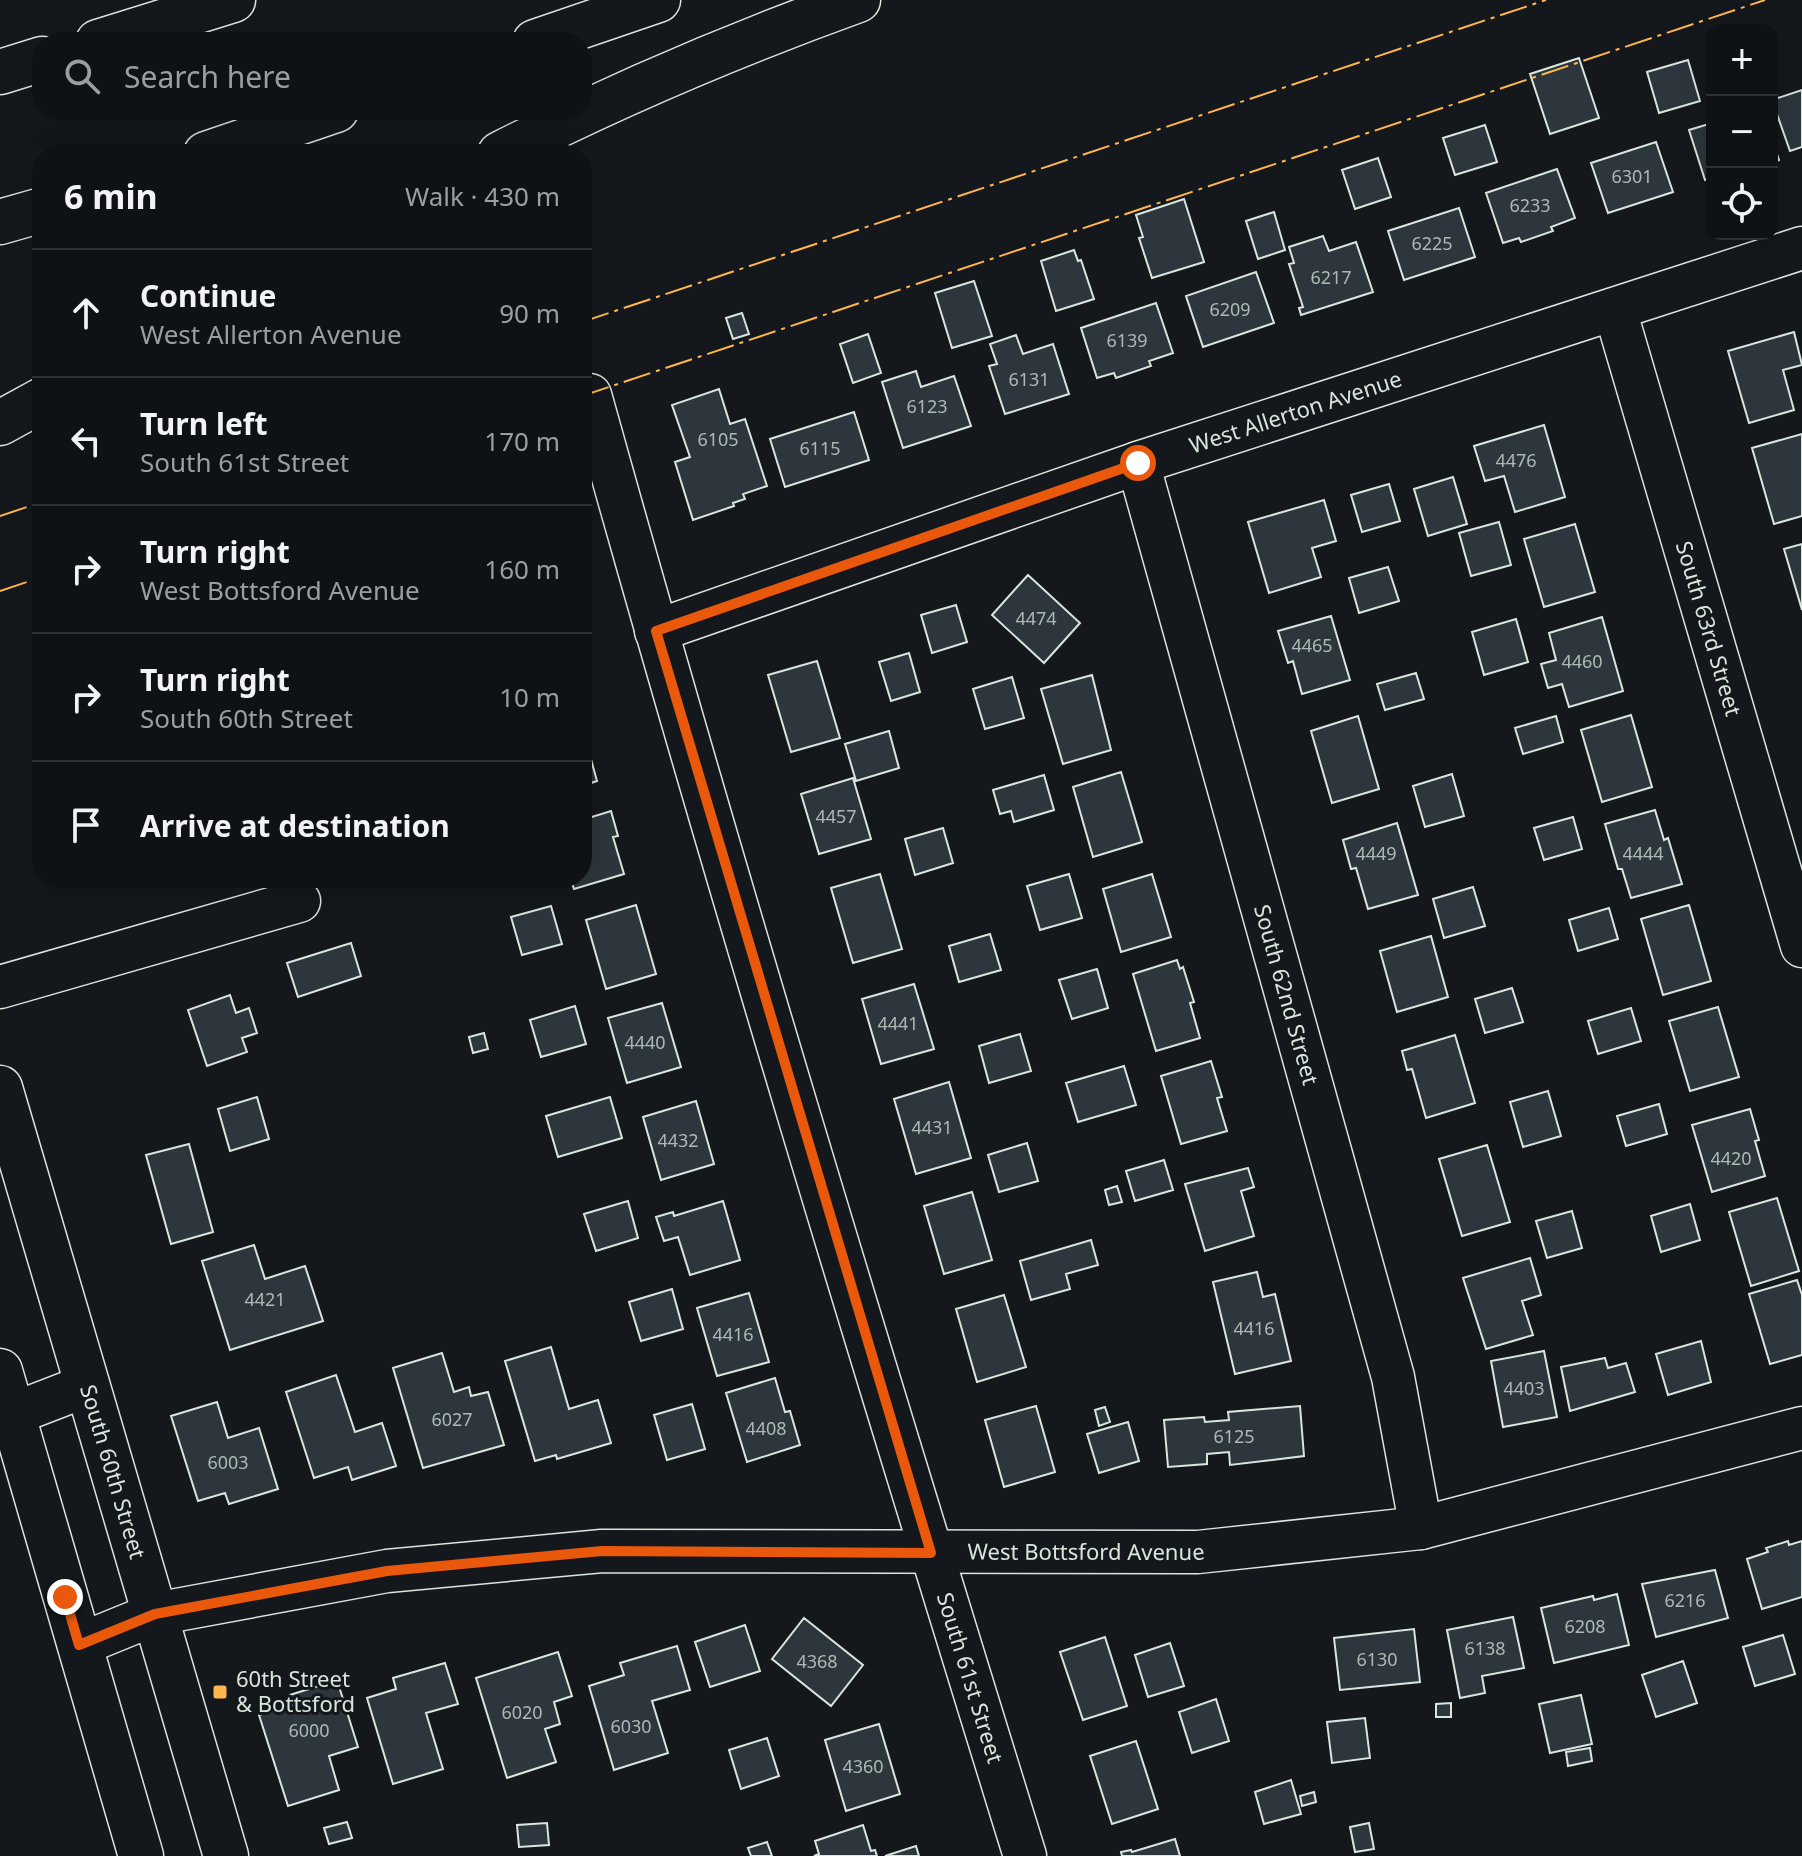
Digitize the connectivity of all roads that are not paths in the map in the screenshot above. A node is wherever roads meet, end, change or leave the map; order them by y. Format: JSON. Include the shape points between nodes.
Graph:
{"nodes":[{"id":1,"x":233,"y":0,"type":"edge"},
{"id":2,"x":658,"y":0,"type":"edge"},
{"id":3,"x":858,"y":0,"type":"edge"},
{"id":4,"x":130,"y":32,"type":"edge"},
{"id":5,"x":564,"y":32,"type":"edge"},
{"id":6,"x":32,"y":62,"type":"edge"},
{"id":7,"x":0,"y":72,"type":"edge"},
{"id":8,"x":592,"y":109,"type":"edge"},
{"id":9,"x":306,"y":120,"type":"edge"},
{"id":10,"x":568,"y":120,"type":"edge"},
{"id":11,"x":236,"y":144,"type":"edge"},
{"id":12,"x":520,"y":144,"type":"edge"},
{"id":13,"x":32,"y":213,"type":"edge"},
{"id":14,"x":0,"y":222,"type":"edge"},
{"id":15,"x":1802,"y":248,"type":"edge"},
{"id":16,"x":1615,"y":310,"type":"junction"},
{"id":17,"x":592,"y":402,"type":"edge"},
{"id":18,"x":32,"y":405,"type":"edge"},
{"id":19,"x":0,"y":423,"type":"edge"},
{"id":20,"x":1138,"y":463,"type":"junction"},
{"id":21,"x":656,"y":631,"type":"junction"},
{"id":22,"x":299,"y":901,"type":"dead end"},
{"id":23,"x":1802,"y":946,"type":"edge"},
{"id":24,"x":0,"y":987,"type":"edge"},
{"id":25,"x":0,"y":1088,"type":"edge"},
{"id":26,"x":0,"y":1371,"type":"edge"},
{"id":27,"x":88,"y":1385,"type":"junction"},
{"id":28,"x":6,"y":1417,"type":"edge"},
{"id":29,"x":1802,"y":1428,"type":"edge"},
{"id":30,"x":1421,"y":1528,"type":"junction"},
{"id":31,"x":931,"y":1553,"type":"junction"},
{"id":32,"x":155,"y":1614,"type":"junction"},
{"id":33,"x":79,"y":1645,"type":"junction"},
{"id":34,"x":141,"y":1856,"type":"edge"},
{"id":35,"x":226,"y":1856,"type":"edge"},
{"id":36,"x":1025,"y":1856,"type":"edge"}],
"edges":[{"from":1,"to":4,"type":"main road"},
{"from":2,"to":5,"type":"main road"},
{"from":3,"to":8,"type":"main road"},
{"from":6,"to":7,"type":"main road"},
{"from":9,"to":11,"type":"main road"},
{"from":10,"to":12,"type":"main road"},
{"from":13,"to":14,"type":"main road"},
{"from":15,"to":16,"type":"street","name":"West Allerton Avenue"},
{"from":16,"to":20,"type":"street","name":"West Allerton Avenue"},
{"from":16,"to":23,"type":"street","name":"South 63rd Street"},
{"from":17,"to":21,"type":"street","name":"South 61st Street"},
{"from":18,"to":19,"type":"main road"},
{"from":20,"to":21,"type":"street","name":"West Allerton Avenue"},
{"from":20,"to":30,"type":"street","name":"South 62nd Street","via":[[1393,1377]]},
{"from":21,"to":31,"type":"street","name":"South 61st Street"},
{"from":22,"to":24,"type":"street"},
{"from":25,"to":27,"type":"main road","name":"South 60th Street"},
{"from":26,"to":28,"type":"main road"},
{"from":27,"to":28,"type":"street"},
{"from":27,"to":32,"type":"main road","name":"South 60th Street"},
{"from":28,"to":33,"type":"main road"},
{"from":29,"to":30,"type":"street","name":"West Bottsford Avenue"},
{"from":30,"to":31,"type":"street","name":"West Bottsford Avenue","via":[[1198,1552]]},
{"from":31,"to":32,"type":"street","name":"West Bottsford Avenue","via":[[602,1551],[387,1571]]},
{"from":31,"to":36,"type":"street","name":"South 61st Street"},
{"from":32,"to":33,"type":"street","name":"West Bottsford Avenue"},
{"from":32,"to":35,"type":"main road","name":"South 60th Street"},
{"from":33,"to":34,"type":"main road"}]}
